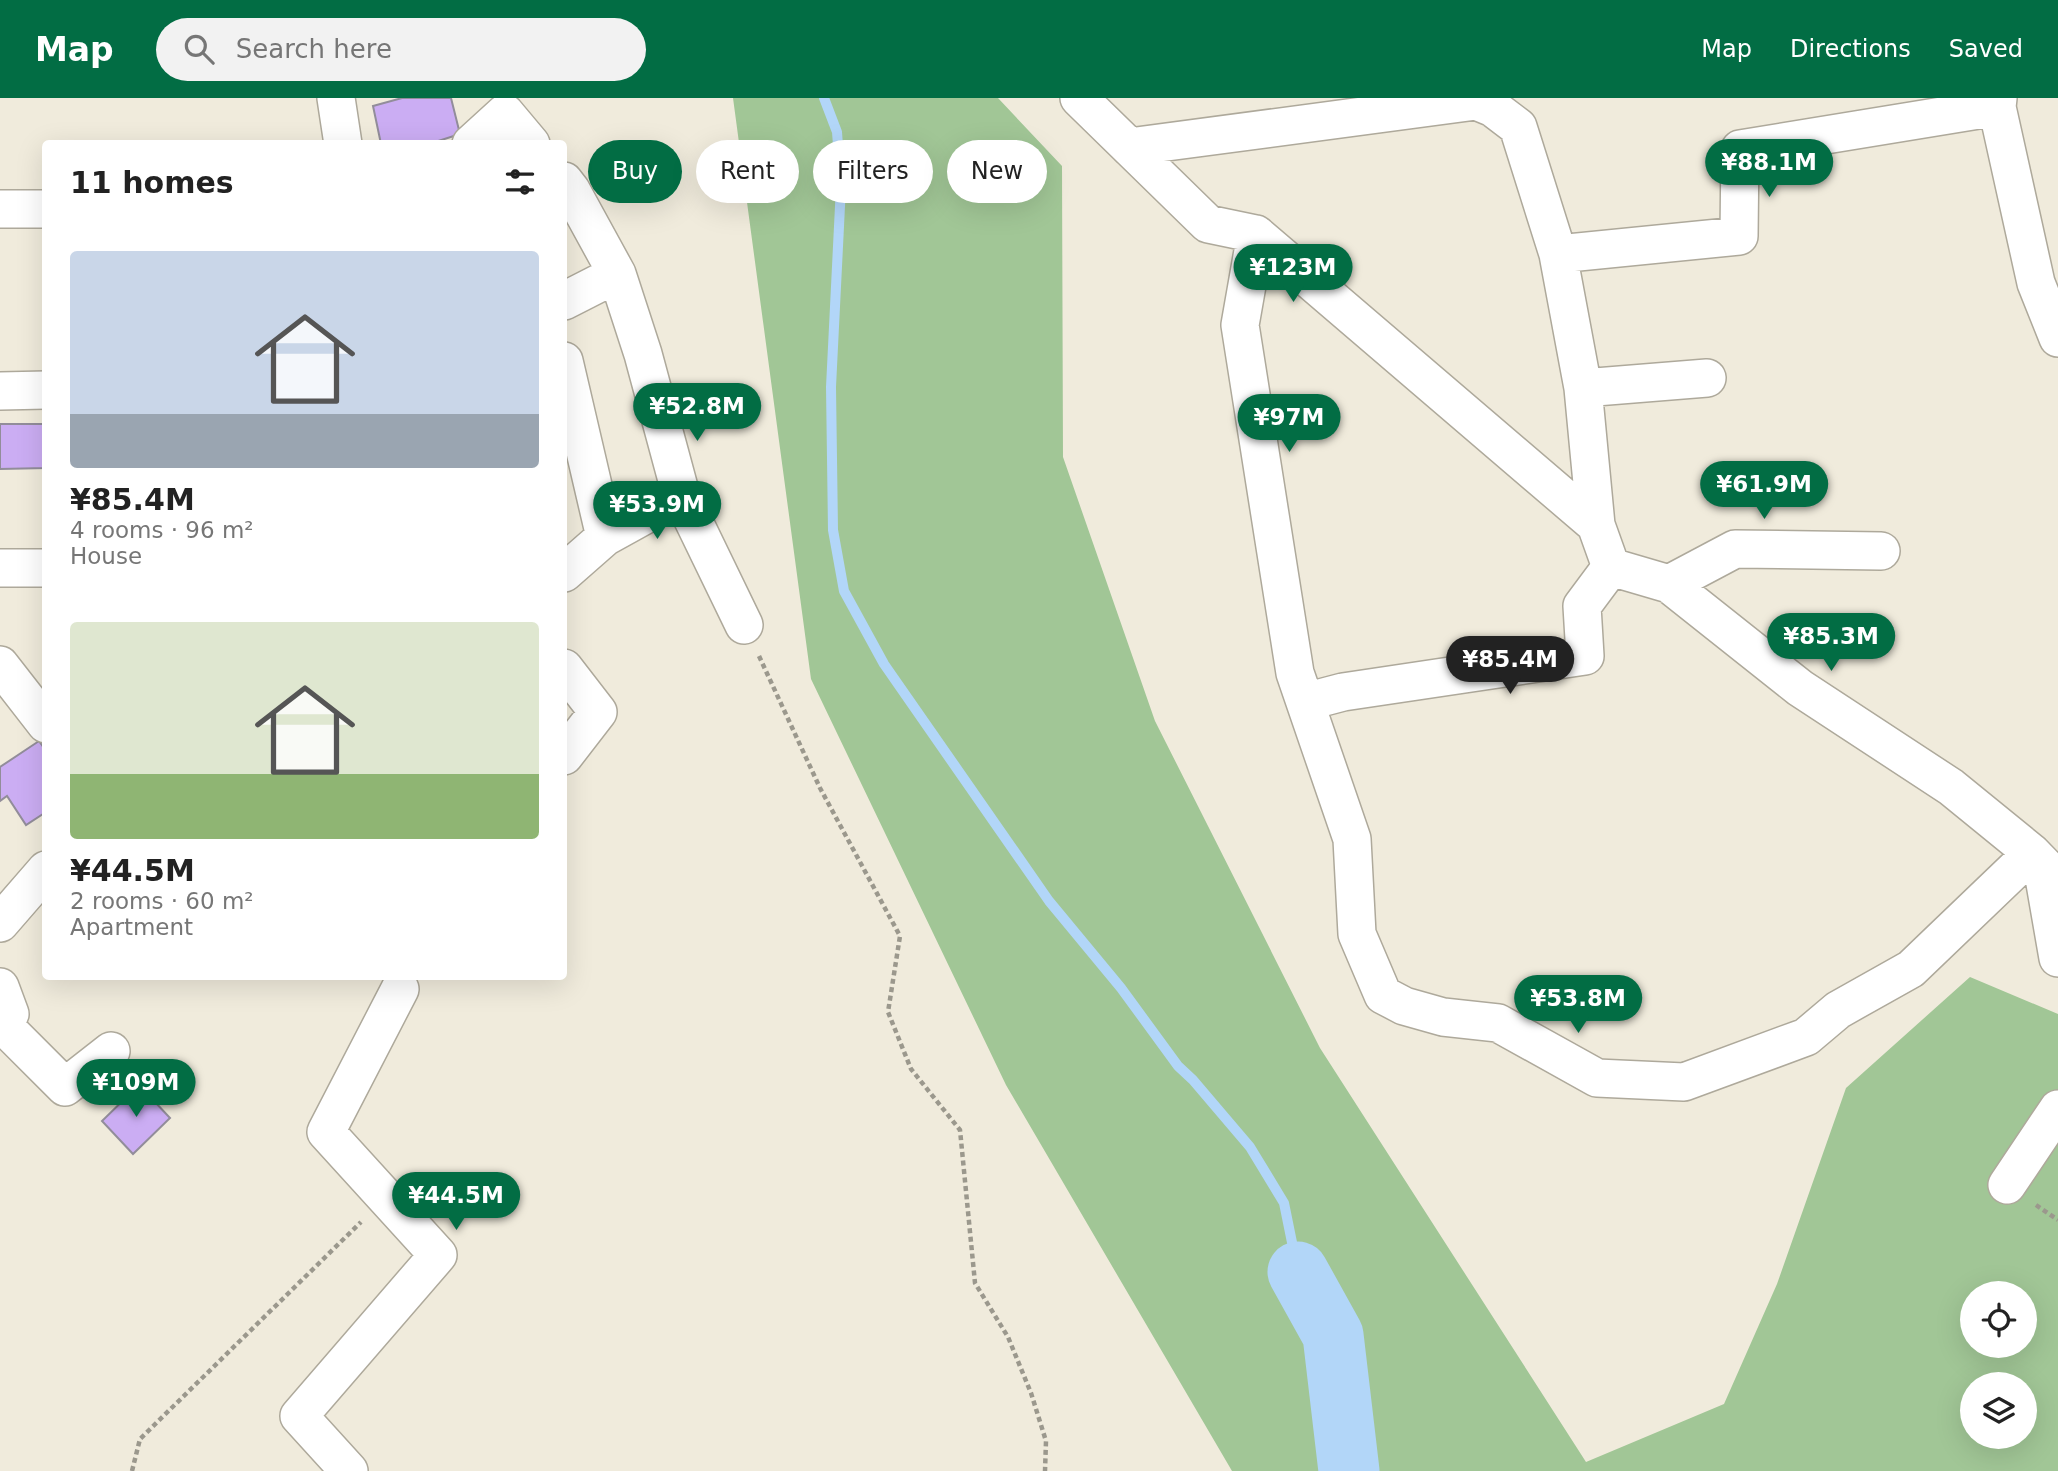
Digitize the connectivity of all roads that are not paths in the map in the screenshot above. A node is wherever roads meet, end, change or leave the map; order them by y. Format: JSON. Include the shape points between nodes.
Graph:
{"nodes":[{"id":1,"x":336,"y":98,"type":"edge"},
{"id":2,"x":1079,"y":98,"type":"edge"},
{"id":3,"x":1476,"y":100,"type":"edge"},
{"id":4,"x":1997,"y":103,"type":"edge"},
{"id":5,"x":343,"y":140,"type":"edge"},
{"id":6,"x":475,"y":140,"type":"edge"},
{"id":7,"x":528,"y":140,"type":"edge"},
{"id":8,"x":1129,"y":147,"type":"junction"},
{"id":9,"x":567,"y":185,"type":"edge"},
{"id":10,"x":0,"y":209,"type":"edge"},
{"id":11,"x":42,"y":209,"type":"edge"},
{"id":12,"x":1256,"y":234,"type":"junction"},
{"id":13,"x":1559,"y":254,"type":"junction"},
{"id":14,"x":617,"y":274,"type":"junction"},
{"id":15,"x":567,"y":299,"type":"edge"},
{"id":16,"x":2058,"y":338,"type":"edge"},
{"id":17,"x":567,"y":374,"type":"edge"},
{"id":18,"x":1707,"y":378,"type":"dead end"},
{"id":19,"x":1583,"y":388,"type":"junction"},
{"id":20,"x":42,"y":390,"type":"edge"},
{"id":21,"x":0,"y":391,"type":"edge"},
{"id":22,"x":681,"y":495,"type":"junction"},
{"id":23,"x":1596,"y":525,"type":"junction"},
{"id":24,"x":605,"y":537,"type":"junction"},
{"id":25,"x":1881,"y":551,"type":"dead end"},
{"id":26,"x":1611,"y":567,"type":"junction"},
{"id":27,"x":0,"y":568,"type":"edge"},
{"id":28,"x":42,"y":568,"type":"edge"},
{"id":29,"x":567,"y":570,"type":"edge"},
{"id":30,"x":1669,"y":584,"type":"junction"},
{"id":31,"x":744,"y":625,"type":"road end"},
{"id":32,"x":0,"y":665,"type":"edge"},
{"id":33,"x":567,"y":672,"type":"edge"},
{"id":34,"x":1305,"y":702,"type":"junction"},
{"id":35,"x":42,"y":719,"type":"edge"},
{"id":36,"x":567,"y":752,"type":"edge"},
{"id":37,"x":2044,"y":867,"type":"edge"},
{"id":38,"x":42,"y":875,"type":"edge"},
{"id":39,"x":0,"y":923,"type":"edge"},
{"id":40,"x":2058,"y":958,"type":"edge"},
{"id":41,"x":396,"y":981,"type":"edge"},
{"id":42,"x":0,"y":986,"type":"edge"},
{"id":43,"x":1,"y":1024,"type":"edge"},
{"id":44,"x":111,"y":1051,"type":"dead end"},
{"id":45,"x":2058,"y":1109,"type":"edge"},
{"id":46,"x":2007,"y":1185,"type":"dead end"},
{"id":47,"x":349,"y":1471,"type":"edge"}],
"edges":[{"from":1,"to":5,"type":"street"},
{"from":2,"to":8,"type":"street"},
{"from":3,"to":8,"type":"street"},
{"from":3,"to":13,"type":"street","via":[[1518,127]]},
{"from":4,"to":13,"type":"street","via":[[1740,149],[1739,236]]},
{"from":4,"to":16,"type":"street","via":[[2036,283]]},
{"from":6,"to":7,"type":"street","via":[[505,113]]},
{"from":8,"to":12,"type":"street","via":[[1208,224]]},
{"from":9,"to":14,"type":"street"},
{"from":10,"to":11,"type":"street"},
{"from":12,"to":23,"type":"street"},
{"from":12,"to":34,"type":"street","via":[[1240,325],[1295,673]]},
{"from":13,"to":19,"type":"street"},
{"from":14,"to":15,"type":"street"},
{"from":14,"to":22,"type":"street"},
{"from":17,"to":24,"type":"street"},
{"from":18,"to":19,"type":"street"},
{"from":19,"to":23,"type":"street"},
{"from":20,"to":21,"type":"street"},
{"from":22,"to":24,"type":"street"},
{"from":22,"to":31,"type":"street"},
{"from":23,"to":26,"type":"street"},
{"from":24,"to":29,"type":"street"},
{"from":25,"to":30,"type":"street","via":[[1735,549]]},
{"from":26,"to":30,"type":"street"},
{"from":26,"to":34,"type":"street","via":[[1582,606],[1585,656],[1343,692]]},
{"from":27,"to":28,"type":"street"},
{"from":30,"to":37,"type":"street","via":[[1800,688],[1951,787]]},
{"from":32,"to":35,"type":"street"},
{"from":33,"to":36,"type":"street","via":[[598,712]]},
{"from":34,"to":37,"type":"street","via":[[1352,839],[1357,934],[1383,995],[1443,1017],[1498,1023],[1597,1078],[1684,1082],[1807,1037],[1838,1010],[1911,969]]},
{"from":37,"to":40,"type":"street"},
{"from":38,"to":39,"type":"street"},
{"from":41,"to":47,"type":"street","via":[[326,1132],[438,1255],[299,1416]]},
{"from":42,"to":43,"type":"street","via":[[10,1014]]},
{"from":43,"to":44,"type":"street","via":[[65,1087]]},
{"from":45,"to":46,"type":"street"}]}
